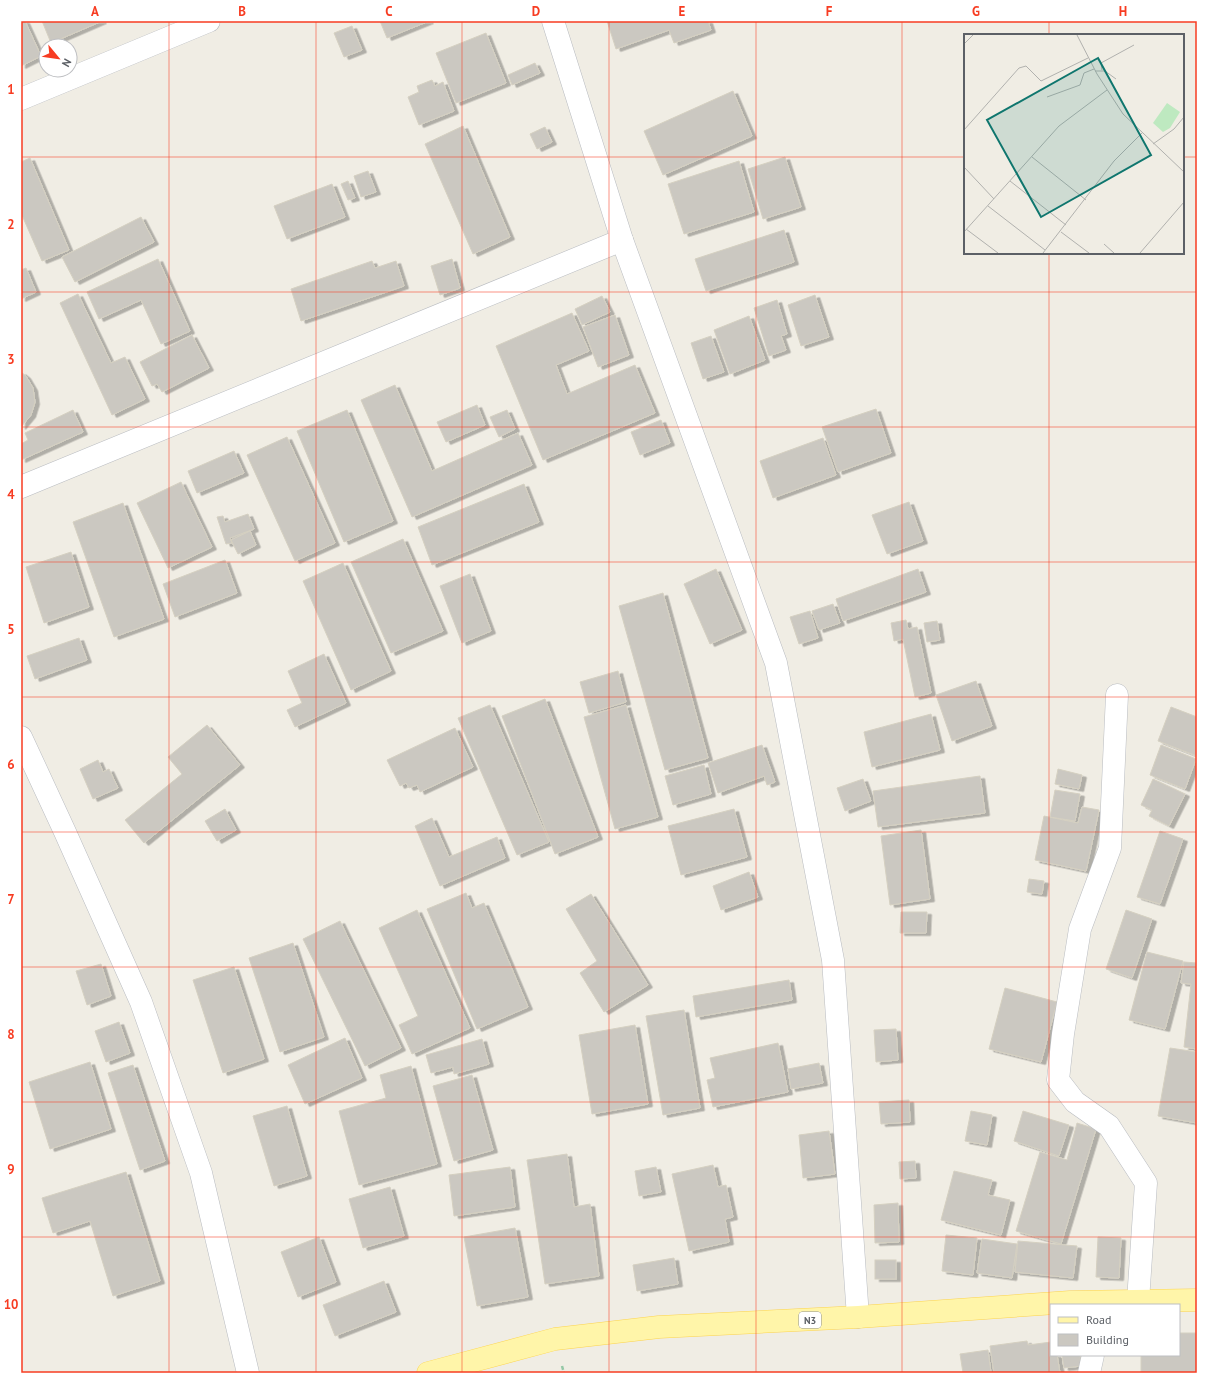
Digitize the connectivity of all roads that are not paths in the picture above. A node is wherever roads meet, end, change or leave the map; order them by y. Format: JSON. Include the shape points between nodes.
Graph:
{"nodes":[{"id":1,"x":209,"y":21,"type":"edge"},
{"id":2,"x":552,"y":21,"type":"edge"},
{"id":3,"x":21,"y":99,"type":"edge"},
{"id":4,"x":622,"y":240,"type":"junction"},
{"id":5,"x":21,"y":487,"type":"edge"},
{"id":6,"x":1117,"y":695,"type":"dead end"},
{"id":7,"x":21,"y":737,"type":"edge"},
{"id":8,"x":1197,"y":1300,"type":"edge"},
{"id":9,"x":1138,"y":1301,"type":"junction"},
{"id":10,"x":1106,"y":1303,"type":"edge"},
{"id":11,"x":858,"y":1317,"type":"junction"},
{"id":12,"x":1093,"y":1356,"type":"edge"},
{"id":13,"x":248,"y":1373,"type":"edge"},
{"id":14,"x":428,"y":1373,"type":"edge"},
{"id":15,"x":1089,"y":1373,"type":"edge"}],
"edges":[{"from":1,"to":3,"type":"street"},
{"from":2,"to":4,"type":"street"},
{"from":4,"to":5,"type":"street"},
{"from":4,"to":11,"type":"street","via":[[776,663],[833,960]]},
{"from":6,"to":9,"type":"street","via":[[1110,848],[1080,929],[1058,1080],[1075,1102],[1109,1126],[1146,1183]]},
{"from":7,"to":13,"type":"street","via":[[141,1002],[201,1173]]},
{"from":8,"to":9,"type":"main road","number":"N3"},
{"from":9,"to":10,"type":"main road","number":"N3"},
{"from":10,"to":11,"type":"main road","number":"N3","via":[[1070,1302]]},
{"from":11,"to":14,"type":"main road","number":"N3","via":[[659,1327],[555,1339]]},
{"from":12,"to":15,"type":"street"}]}
